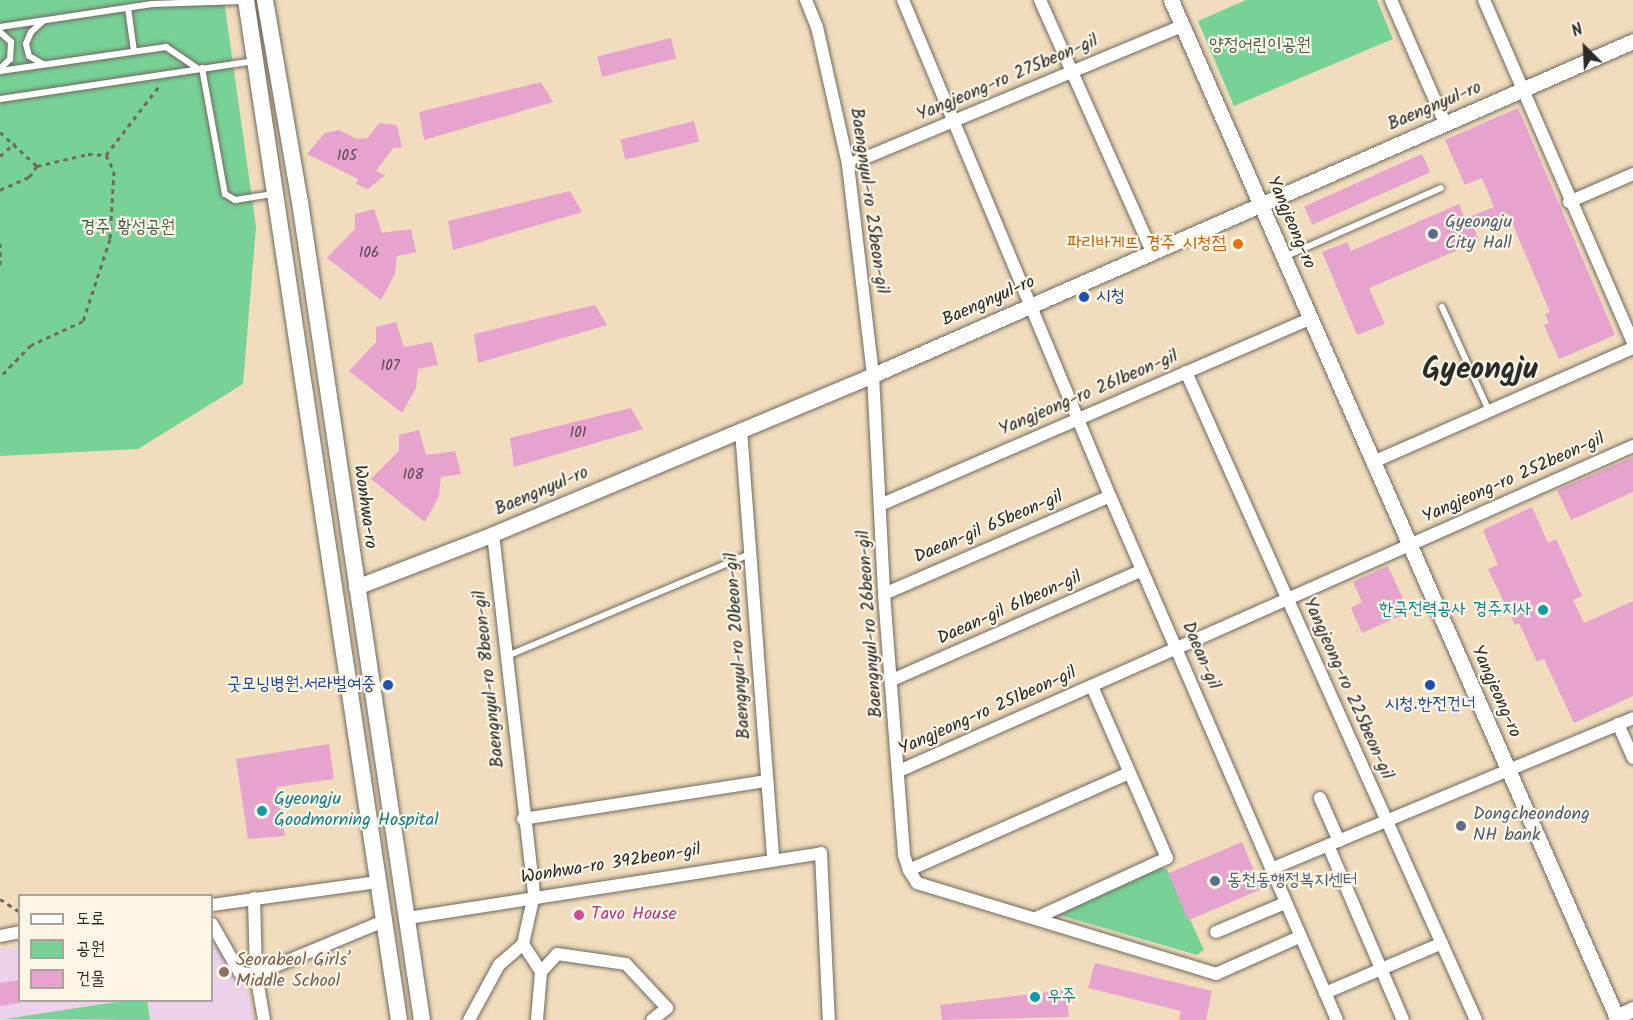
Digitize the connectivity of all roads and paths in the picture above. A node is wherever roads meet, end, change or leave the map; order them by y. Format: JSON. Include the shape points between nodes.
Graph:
{"nodes":[{"id":1,"x":246,"y":0,"type":"edge"},
{"id":2,"x":265,"y":0,"type":"edge"},
{"id":3,"x":806,"y":0,"type":"edge"},
{"id":4,"x":903,"y":0,"type":"edge"},
{"id":5,"x":1040,"y":0,"type":"edge"},
{"id":6,"x":1171,"y":0,"type":"edge"},
{"id":7,"x":1391,"y":0,"type":"edge"},
{"id":8,"x":1484,"y":0,"type":"edge"},
{"id":9,"x":190,"y":3,"type":"edge"},
{"id":10,"x":128,"y":8,"type":"junction"},
{"id":11,"x":44,"y":21,"type":"junction"},
{"id":12,"x":1182,"y":26,"type":"junction"},
{"id":13,"x":0,"y":27,"type":"edge"},
{"id":14,"x":0,"y":32,"type":"edge"},
{"id":15,"x":1633,"y":41,"type":"edge"},
{"id":16,"x":134,"y":51,"type":"junction"},
{"id":17,"x":255,"y":61,"type":"junction"},
{"id":18,"x":45,"y":65,"type":"junction"},
{"id":19,"x":200,"y":68,"type":"junction"},
{"id":20,"x":0,"y":70,"type":"edge"},
{"id":21,"x":1072,"y":72,"type":"junction"},
{"id":22,"x":170,"y":73,"type":"junction"},
{"id":23,"x":1522,"y":91,"type":"junction"},
{"id":24,"x":0,"y":99,"type":"edge"},
{"id":25,"x":951,"y":122,"type":"junction"},
{"id":26,"x":1445,"y":123,"type":"junction"},
{"id":27,"x":0,"y":132,"type":"edge"},
{"id":28,"x":15,"y":143,"type":"junction"},
{"id":29,"x":106,"y":155,"type":"junction"},
{"id":30,"x":0,"y":156,"type":"edge"},
{"id":31,"x":848,"y":165,"type":"junction"},
{"id":32,"x":37,"y":166,"type":"junction"},
{"id":33,"x":1633,"y":174,"type":"edge"},
{"id":34,"x":1441,"y":188,"type":"dead end"},
{"id":35,"x":0,"y":190,"type":"edge"},
{"id":36,"x":276,"y":194,"type":"junction"},
{"id":37,"x":1569,"y":202,"type":"junction"},
{"id":38,"x":1261,"y":203,"type":"junction"},
{"id":39,"x":0,"y":243,"type":"edge"},
{"id":40,"x":1152,"y":252,"type":"junction"},
{"id":41,"x":1284,"y":258,"type":"junction"},
{"id":42,"x":0,"y":265,"type":"edge"},
{"id":43,"x":1030,"y":306,"type":"junction"},
{"id":44,"x":1442,"y":307,"type":"dead end"},
{"id":45,"x":1311,"y":318,"type":"junction"},
{"id":46,"x":1633,"y":343,"type":"edge"},
{"id":47,"x":1633,"y":348,"type":"edge"},
{"id":48,"x":1186,"y":372,"type":"junction"},
{"id":49,"x":873,"y":375,"type":"junction"},
{"id":50,"x":0,"y":377,"type":"edge"},
{"id":51,"x":1489,"y":411,"type":"junction"},
{"id":52,"x":1078,"y":419,"type":"junction"},
{"id":53,"x":741,"y":430,"type":"junction"},
{"id":54,"x":1633,"y":446,"type":"edge"},
{"id":55,"x":1373,"y":462,"type":"junction"},
{"id":56,"x":1110,"y":496,"type":"junction"},
{"id":57,"x":882,"y":504,"type":"junction"},
{"id":58,"x":493,"y":534,"type":"junction"},
{"id":59,"x":1409,"y":545,"type":"junction"},
{"id":60,"x":750,"y":554,"type":"junction"},
{"id":61,"x":1142,"y":570,"type":"junction"},
{"id":62,"x":356,"y":587,"type":"junction"},
{"id":63,"x":884,"y":594,"type":"junction"},
{"id":64,"x":335,"y":595,"type":"junction"},
{"id":65,"x":1286,"y":600,"type":"junction"},
{"id":66,"x":1178,"y":648,"type":"junction"},
{"id":67,"x":506,"y":657,"type":"junction"},
{"id":68,"x":892,"y":680,"type":"junction"},
{"id":69,"x":1092,"y":686,"type":"junction"},
{"id":70,"x":1633,"y":718,"type":"edge"},
{"id":71,"x":1618,"y":724,"type":"junction"},
{"id":72,"x":1633,"y":759,"type":"edge"},
{"id":73,"x":899,"y":771,"type":"junction"},
{"id":74,"x":1509,"y":772,"type":"junction"},
{"id":75,"x":1129,"y":773,"type":"junction"},
{"id":76,"x":767,"y":781,"type":"junction"},
{"id":77,"x":1320,"y":798,"type":"dead end"},
{"id":78,"x":523,"y":819,"type":"junction"},
{"id":79,"x":1386,"y":820,"type":"junction"},
{"id":80,"x":1333,"y":843,"type":"junction"},
{"id":81,"x":773,"y":859,"type":"junction"},
{"id":82,"x":1271,"y":869,"type":"junction"},
{"id":83,"x":909,"y":870,"type":"junction"},
{"id":84,"x":377,"y":882,"type":"junction"},
{"id":85,"x":534,"y":895,"type":"junction"},
{"id":86,"x":254,"y":898,"type":"junction"},
{"id":87,"x":0,"y":899,"type":"edge"},
{"id":88,"x":1285,"y":903,"type":"junction"},
{"id":89,"x":213,"y":905,"type":"edge"},
{"id":90,"x":18,"y":911,"type":"edge"},
{"id":91,"x":408,"y":918,"type":"junction"},
{"id":92,"x":1036,"y":918,"type":"junction"},
{"id":93,"x":384,"y":921,"type":"junction"},
{"id":94,"x":213,"y":926,"type":"edge"},
{"id":95,"x":18,"y":932,"type":"edge"},
{"id":96,"x":1216,"y":932,"type":"dead end"},
{"id":97,"x":0,"y":936,"type":"edge"},
{"id":98,"x":1299,"y":937,"type":"junction"},
{"id":99,"x":523,"y":944,"type":"junction"},
{"id":100,"x":1442,"y":944,"type":"junction"},
{"id":101,"x":1382,"y":969,"type":"junction"},
{"id":102,"x":541,"y":972,"type":"junction"},
{"id":103,"x":256,"y":974,"type":"junction"},
{"id":104,"x":1324,"y":993,"type":"junction"},
{"id":105,"x":1633,"y":1009,"type":"edge"},
{"id":106,"x":1617,"y":1018,"type":"edge"},
{"id":107,"x":264,"y":1020,"type":"edge"},
{"id":108,"x":399,"y":1020,"type":"edge"},
{"id":109,"x":422,"y":1020,"type":"edge"},
{"id":110,"x":470,"y":1020,"type":"edge"},
{"id":111,"x":537,"y":1020,"type":"edge"},
{"id":112,"x":652,"y":1020,"type":"edge"},
{"id":113,"x":829,"y":1020,"type":"edge"},
{"id":114,"x":1337,"y":1020,"type":"edge"},
{"id":115,"x":1403,"y":1020,"type":"edge"},
{"id":116,"x":1476,"y":1020,"type":"edge"}],
"edges":[{"from":1,"to":9,"type":"lane"},
{"from":1,"to":17,"type":"main road"},
{"from":2,"to":62,"type":"main road","name":"Wonhwa-ro","via":[[300,201]]},
{"from":3,"to":31,"type":"street","name":"Baengnyul-ro 25beon-gil","via":[[817,27]]},
{"from":4,"to":25,"type":"street","name":"Daean-gil"},
{"from":5,"to":21,"type":"street"},
{"from":6,"to":12,"type":"street","name":"Yangjeong-ro"},
{"from":7,"to":26,"type":"street"},
{"from":8,"to":23,"type":"street"},
{"from":9,"to":10,"type":"lane"},
{"from":10,"to":11,"type":"lane"},
{"from":10,"to":16,"type":"lane"},
{"from":11,"to":13,"type":"lane"},
{"from":11,"to":18,"type":"lane","via":[[31,32],[26,44],[29,56]]},
{"from":12,"to":21,"type":"street","name":"Yangjeong-ro 275beon-gil"},
{"from":12,"to":38,"type":"street","name":"Yangjeong-ro"},
{"from":14,"to":20,"type":"lane","via":[[10,42],[10,59]]},
{"from":15,"to":23,"type":"street","name":"Baengnyul-ro"},
{"from":16,"to":18,"type":"lane"},
{"from":16,"to":19,"type":"lane","via":[[166,47]]},
{"from":17,"to":19,"type":"lane"},
{"from":17,"to":36,"type":"main road"},
{"from":18,"to":20,"type":"lane"},
{"from":19,"to":22,"type":"lane"},
{"from":19,"to":36,"type":"lane","via":[[225,194],[235,200]]},
{"from":21,"to":25,"type":"street","name":"Yangjeong-ro 275beon-gil"},
{"from":21,"to":40,"type":"street"},
{"from":22,"to":24,"type":"lane"},
{"from":22,"to":29,"type":"path"},
{"from":23,"to":26,"type":"street","name":"Baengnyul-ro"},
{"from":23,"to":37,"type":"street"},
{"from":25,"to":31,"type":"street","name":"Yangjeong-ro 275beon-gil"},
{"from":25,"to":43,"type":"street","name":"Daean-gil"},
{"from":26,"to":38,"type":"street","name":"Baengnyul-ro"},
{"from":27,"to":28,"type":"path"},
{"from":28,"to":30,"type":"path"},
{"from":28,"to":32,"type":"path"},
{"from":29,"to":32,"type":"path","via":[[88,154]]},
{"from":29,"to":50,"type":"path","via":[[114,171],[110,239],[83,321],[31,345]]},
{"from":31,"to":49,"type":"street","name":"Baengnyul-ro 25beon-gil"},
{"from":32,"to":35,"type":"path","via":[[28,177]]},
{"from":33,"to":37,"type":"street"},
{"from":34,"to":41,"type":"lane"},
{"from":36,"to":64,"type":"main road"},
{"from":37,"to":46,"type":"street"},
{"from":38,"to":40,"type":"street","name":"Baengnyul-ro"},
{"from":38,"to":41,"type":"street","name":"Yangjeong-ro"},
{"from":39,"to":42,"type":"path"},
{"from":40,"to":43,"type":"street","name":"Baengnyul-ro"},
{"from":41,"to":45,"type":"street","name":"Yangjeong-ro"},
{"from":43,"to":49,"type":"street","name":"Baengnyul-ro"},
{"from":43,"to":52,"type":"street","name":"Daean-gil"},
{"from":44,"to":51,"type":"lane"},
{"from":45,"to":48,"type":"street","name":"Yangjeong-ro 261beon-gil"},
{"from":45,"to":55,"type":"street","name":"Yangjeong-ro"},
{"from":47,"to":51,"type":"street"},
{"from":48,"to":52,"type":"street","name":"Yangjeong-ro 261beon-gil"},
{"from":48,"to":65,"type":"street","name":"Yangjeong-ro 225beon-gil"},
{"from":49,"to":53,"type":"street","name":"Baengnyul-ro"},
{"from":49,"to":57,"type":"street","name":"Baengnyul-ro 26beon-gil"},
{"from":51,"to":55,"type":"street"},
{"from":52,"to":56,"type":"street","name":"Daean-gil"},
{"from":52,"to":57,"type":"street","name":"Yangjeong-ro 261beon-gil"},
{"from":53,"to":58,"type":"street","name":"Baengnyul-ro"},
{"from":53,"to":60,"type":"street","name":"Baengnyul-ro 20beon-gil"},
{"from":54,"to":59,"type":"street","name":"Yangjeong-ro 252beon-gil"},
{"from":55,"to":59,"type":"street","name":"Yangjeong-ro"},
{"from":56,"to":61,"type":"street","name":"Daean-gil"},
{"from":56,"to":63,"type":"street","name":"Daean-gil 65beon-gil"},
{"from":57,"to":63,"type":"street","name":"Baengnyul-ro 26beon-gil"},
{"from":58,"to":62,"type":"street","name":"Baengnyul-ro"},
{"from":58,"to":67,"type":"street","name":"Baengnyul-ro 8beon-gil"},
{"from":59,"to":65,"type":"street","name":"Yangjeong-ro 251beon-gil"},
{"from":59,"to":74,"type":"street","name":"Yangjeong-ro"},
{"from":60,"to":67,"type":"lane"},
{"from":60,"to":76,"type":"street","name":"Baengnyul-ro 20beon-gil"},
{"from":61,"to":66,"type":"street","name":"Daean-gil"},
{"from":61,"to":68,"type":"street","name":"Daean-gil 61beon-gil"},
{"from":62,"to":64,"type":"main road"},
{"from":62,"to":91,"type":"main road","name":"Wonhwa-ro"},
{"from":63,"to":68,"type":"street","name":"Baengnyul-ro 26beon-gil"},
{"from":64,"to":84,"type":"main road"},
{"from":65,"to":66,"type":"street","name":"Yangjeong-ro 251beon-gil"},
{"from":65,"to":79,"type":"street","name":"Yangjeong-ro 225beon-gil"},
{"from":66,"to":69,"type":"street","name":"Yangjeong-ro 251beon-gil"},
{"from":66,"to":82,"type":"street","name":"Daean-gil"},
{"from":67,"to":78,"type":"street","name":"Baengnyul-ro 8beon-gil"},
{"from":68,"to":73,"type":"street","name":"Baengnyul-ro 26beon-gil"},
{"from":69,"to":73,"type":"street","name":"Yangjeong-ro 251beon-gil"},
{"from":69,"to":75,"type":"street","name":"Yangjeong-ro 251beon-gil"},
{"from":70,"to":71,"type":"street"},
{"from":71,"to":72,"type":"street"},
{"from":71,"to":74,"type":"street"},
{"from":73,"to":83,"type":"street","name":"Baengnyul-ro 26beon-gil","via":[[904,855]]},
{"from":74,"to":79,"type":"street"},
{"from":74,"to":106,"type":"street","name":"Yangjeong-ro"},
{"from":75,"to":83,"type":"street"},
{"from":75,"to":92,"type":"street","name":"Yangjeong-ro 251beon-gil","via":[[1167,858]]},
{"from":76,"to":78,"type":"street"},
{"from":76,"to":81,"type":"street","name":"Baengnyul-ro 20beon-gil"},
{"from":77,"to":80,"type":"street"},
{"from":78,"to":85,"type":"street","name":"Baengnyul-ro 8beon-gil"},
{"from":79,"to":80,"type":"street"},
{"from":79,"to":100,"type":"street","name":"Yangjeong-ro 225beon-gil"},
{"from":80,"to":82,"type":"street"},
{"from":80,"to":101,"type":"street"},
{"from":81,"to":85,"type":"street","name":"Wonhwa-ro 392beon-gil"},
{"from":81,"to":113,"type":"street","name":"Wonhwa-ro 392beon-gil","via":[[820,853]]},
{"from":82,"to":88,"type":"street","name":"Daean-gil"},
{"from":83,"to":92,"type":"street","via":[[918,883]]},
{"from":84,"to":86,"type":"street"},
{"from":84,"to":93,"type":"main road"},
{"from":85,"to":91,"type":"street","name":"Wonhwa-ro 392beon-gil"},
{"from":85,"to":99,"type":"street"},
{"from":86,"to":89,"type":"street"},
{"from":86,"to":103,"type":"street"},
{"from":87,"to":90,"type":"path"},
{"from":88,"to":96,"type":"street"},
{"from":88,"to":98,"type":"street","name":"Daean-gil"},
{"from":91,"to":93,"type":"main road"},
{"from":91,"to":109,"type":"main road","name":"Wonhwa-ro"},
{"from":92,"to":98,"type":"street","via":[[1215,974]]},
{"from":93,"to":103,"type":"street"},
{"from":93,"to":108,"type":"main road"},
{"from":94,"to":103,"type":"street","via":[[240,973]]},
{"from":95,"to":97,"type":"street"},
{"from":98,"to":104,"type":"street","name":"Daean-gil"},
{"from":99,"to":102,"type":"street"},
{"from":99,"to":110,"type":"street","via":[[499,965]]},
{"from":100,"to":101,"type":"street"},
{"from":100,"to":116,"type":"street","name":"Yangjeong-ro 225beon-gil"},
{"from":101,"to":104,"type":"street"},
{"from":101,"to":115,"type":"street"},
{"from":102,"to":111,"type":"street"},
{"from":102,"to":112,"type":"street","via":[[557,954],[626,964],[667,1008]]},
{"from":103,"to":107,"type":"street"},
{"from":104,"to":114,"type":"street","name":"Daean-gil"},
{"from":105,"to":106,"type":"street"}]}
